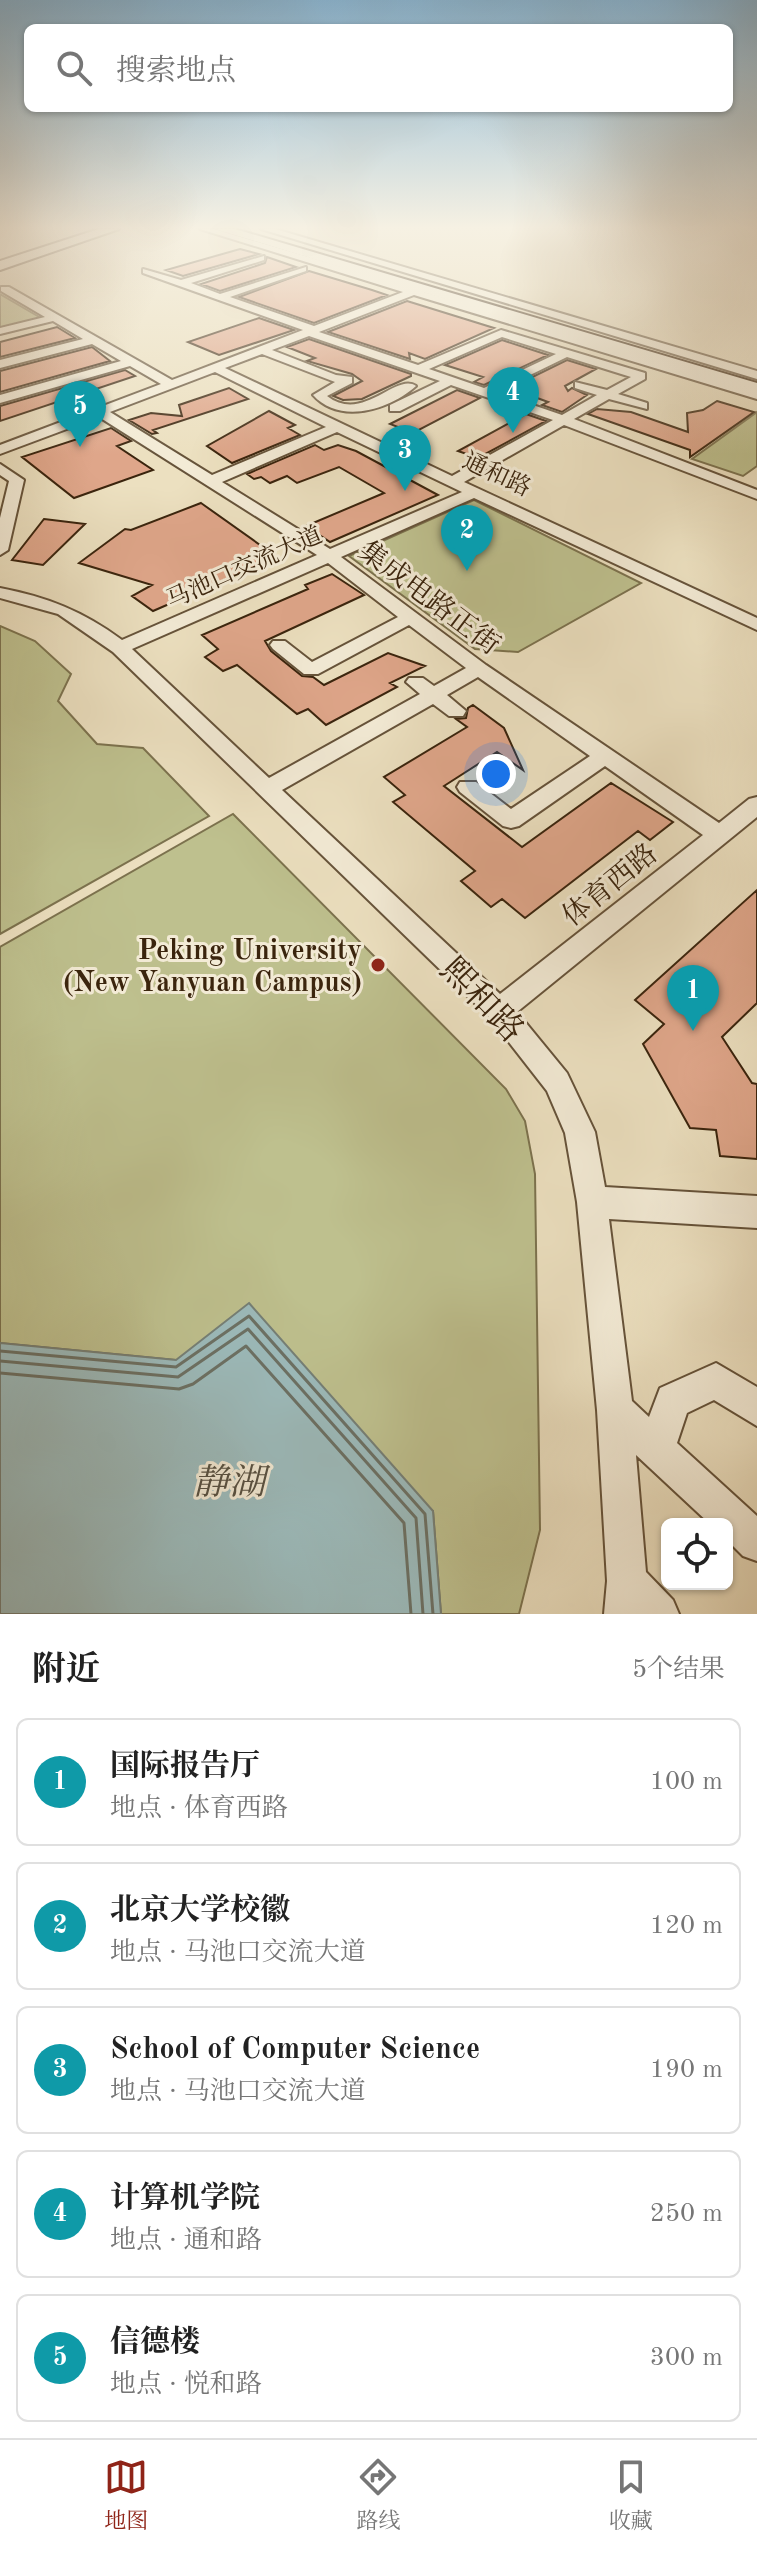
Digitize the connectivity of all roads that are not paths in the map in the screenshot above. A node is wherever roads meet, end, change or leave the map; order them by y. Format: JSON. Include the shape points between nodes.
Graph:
{"nodes":[{"id":1,"x":31,"y":304,"type":"edge"},
{"id":2,"x":240,"y":304,"type":"edge"},
{"id":3,"x":382,"y":304,"type":"edge"},
{"id":4,"x":465,"y":304,"type":"edge"},
{"id":5,"x":468,"y":304,"type":"edge"},
{"id":6,"x":498,"y":304,"type":"edge"},
{"id":7,"x":519,"y":304,"type":"edge"},
{"id":8,"x":54,"y":318,"type":"junction"},
{"id":9,"x":0,"y":331,"type":"edge"},
{"id":10,"x":312,"y":331,"type":"junction"},
{"id":11,"x":92,"y":340,"type":"junction"},
{"id":12,"x":262,"y":350,"type":"junction"},
{"id":13,"x":566,"y":353,"type":"junction"},
{"id":14,"x":371,"y":354,"type":"junction"},
{"id":15,"x":356,"y":360,"type":"dead end"},
{"id":16,"x":130,"y":362,"type":"junction"},
{"id":17,"x":0,"y":364,"type":"edge"},
{"id":18,"x":342,"y":366,"type":"dead end"},
{"id":19,"x":216,"y":368,"type":"junction"},
{"id":20,"x":418,"y":370,"type":"junction"},
{"id":21,"x":323,"y":374,"type":"junction"},
{"id":22,"x":757,"y":375,"type":"edge"},
{"id":23,"x":450,"y":381,"type":"junction"},
{"id":24,"x":757,"y":382,"type":"edge"},
{"id":25,"x":172,"y":385,"type":"junction"},
{"id":26,"x":579,"y":385,"type":"dead end"},
{"id":27,"x":410,"y":386,"type":"dead end"},
{"id":28,"x":757,"y":389,"type":"edge"},
{"id":29,"x":485,"y":392,"type":"junction"},
{"id":30,"x":607,"y":394,"type":"junction"},
{"id":31,"x":757,"y":395,"type":"edge"},
{"id":32,"x":0,"y":399,"type":"edge"},
{"id":33,"x":642,"y":406,"type":"dead end"},
{"id":34,"x":101,"y":412,"type":"junction"},
{"id":35,"x":376,"y":417,"type":"dead end"},
{"id":36,"x":562,"y":419,"type":"junction"},
{"id":37,"x":336,"y":428,"type":"junction"},
{"id":38,"x":0,"y":450,"type":"edge"},
{"id":39,"x":0,"y":468,"type":"edge"},
{"id":40,"x":211,"y":481,"type":"junction"},
{"id":41,"x":454,"y":481,"type":"junction"},
{"id":42,"x":476,"y":491,"type":"junction"},
{"id":43,"x":757,"y":495,"type":"edge"},
{"id":44,"x":0,"y":550,"type":"edge"},
{"id":45,"x":328,"y":555,"type":"junction"},
{"id":46,"x":0,"y":593,"type":"edge"},
{"id":47,"x":411,"y":617,"type":"junction"},
{"id":48,"x":757,"y":625,"type":"edge"},
{"id":49,"x":279,"y":645,"type":"dead end"},
{"id":50,"x":120,"y":648,"type":"junction"},
{"id":51,"x":479,"y":669,"type":"junction"},
{"id":52,"x":416,"y":682,"type":"dead end"},
{"id":53,"x":434,"y":695,"type":"junction"},
{"id":54,"x":456,"y":711,"type":"dead end"},
{"id":55,"x":603,"y":757,"type":"junction"},
{"id":56,"x":468,"y":787,"type":"dead end"},
{"id":57,"x":267,"y":789,"type":"junction"},
{"id":58,"x":755,"y":810,"type":"edge"},
{"id":59,"x":719,"y":835,"type":"junction"},
{"id":60,"x":499,"y":1010,"type":"junction"},
{"id":61,"x":592,"y":1202,"type":"junction"},
{"id":62,"x":757,"y":1212,"type":"edge"},
{"id":63,"x":757,"y":1408,"type":"edge"},
{"id":64,"x":615,"y":1410,"type":"junction"},
{"id":65,"x":657,"y":1448,"type":"junction"},
{"id":66,"x":757,"y":1542,"type":"edge"},
{"id":67,"x":626,"y":1597,"type":"edge"},
{"id":68,"x":659,"y":1614,"type":"edge"}],
"edges":[{"from":1,"to":8,"type":"street"},
{"from":2,"to":10,"type":"street"},
{"from":3,"to":10,"type":"street"},
{"from":4,"to":31,"type":"street"},
{"from":5,"to":28,"type":"main road"},
{"from":6,"to":24,"type":"main road"},
{"from":7,"to":22,"type":"street"},
{"from":8,"to":9,"type":"street"},
{"from":8,"to":11,"type":"street"},
{"from":10,"to":12,"type":"street"},
{"from":10,"to":14,"type":"street"},
{"from":11,"to":16,"type":"street"},
{"from":11,"to":17,"type":"street"},
{"from":12,"to":19,"type":"street"},
{"from":12,"to":21,"type":"street"},
{"from":13,"to":20,"type":"street","via":[[501,333]]},
{"from":13,"to":29,"type":"street"},
{"from":13,"to":30,"type":"street","via":[[641,376]]},
{"from":14,"to":15,"type":"street"},
{"from":14,"to":20,"type":"street"},
{"from":16,"to":25,"type":"street"},
{"from":16,"to":32,"type":"street"},
{"from":18,"to":21,"type":"street"},
{"from":19,"to":25,"type":"street"},
{"from":19,"to":37,"type":"street","name":"通和路"},
{"from":20,"to":23,"type":"street"},
{"from":21,"to":27,"type":"street","via":[[348,380],[319,395],[349,411]]},
{"from":23,"to":29,"type":"street"},
{"from":23,"to":35,"type":"street"},
{"from":25,"to":34,"type":"street"},
{"from":26,"to":30,"type":"street"},
{"from":29,"to":36,"type":"street"},
{"from":30,"to":33,"type":"street"},
{"from":30,"to":36,"type":"street"},
{"from":34,"to":38,"type":"street"},
{"from":34,"to":40,"type":"street","name":"集成电路正街"},
{"from":36,"to":41,"type":"street"},
{"from":36,"to":43,"type":"street"},
{"from":37,"to":40,"type":"street"},
{"from":37,"to":41,"type":"street","name":"通和路"},
{"from":39,"to":44,"type":"street","via":[[17,480]]},
{"from":40,"to":45,"type":"street","name":"集成电路正街"},
{"from":41,"to":42,"type":"street","name":"通和路"},
{"from":42,"to":45,"type":"street","name":"马池口交流大道"},
{"from":42,"to":48,"type":"street","name":"通和路"},
{"from":45,"to":47,"type":"street","name":"集成电路正街"},
{"from":45,"to":50,"type":"street","name":"马池口交流大道"},
{"from":46,"to":50,"type":"street","name":"熙和路","via":[[46,602],[80,617]]},
{"from":47,"to":49,"type":"street","via":[[311,670]]},
{"from":47,"to":51,"type":"street","name":"集成电路正街"},
{"from":50,"to":57,"type":"street","name":"熙和路"},
{"from":51,"to":53,"type":"street"},
{"from":51,"to":55,"type":"street","name":"集成电路正街"},
{"from":52,"to":53,"type":"street"},
{"from":53,"to":54,"type":"street"},
{"from":53,"to":57,"type":"street"},
{"from":55,"to":56,"type":"street","via":[[511,820]]},
{"from":55,"to":59,"type":"street","name":"集成电路正街"},
{"from":57,"to":60,"type":"street","name":"熙和路"},
{"from":58,"to":59,"type":"street","name":"体育西路"},
{"from":59,"to":60,"type":"street","name":"体育西路"},
{"from":60,"to":61,"type":"street","name":"熙和路","via":[[557,1082],[580,1132]]},
{"from":61,"to":62,"type":"street"},
{"from":61,"to":64,"type":"street","name":"熙和路"},
{"from":63,"to":65,"type":"street","via":[[716,1381],[673,1401]]},
{"from":64,"to":65,"type":"street"},
{"from":64,"to":67,"type":"street","name":"熙和路"},
{"from":65,"to":66,"type":"street"},
{"from":67,"to":68,"type":"street"}]}
